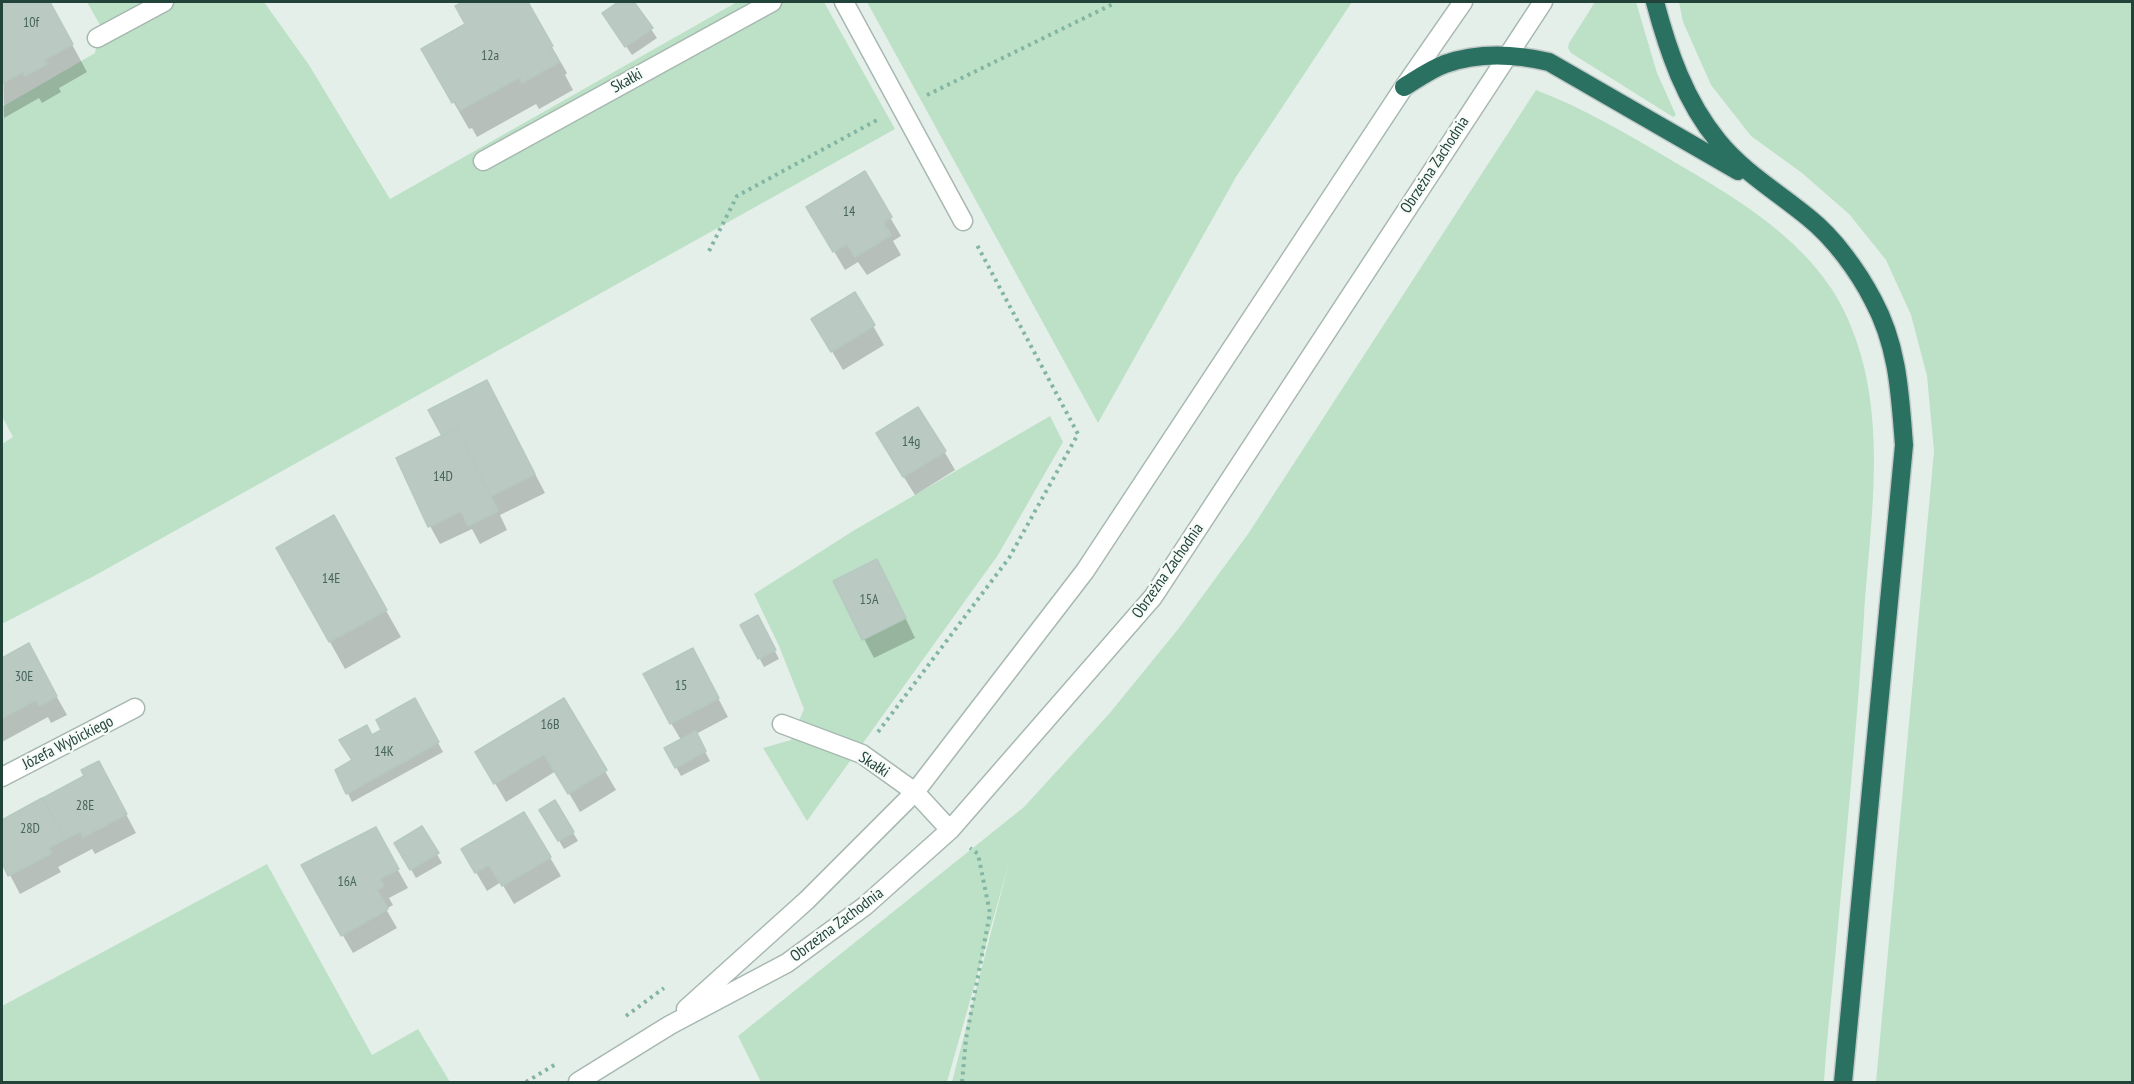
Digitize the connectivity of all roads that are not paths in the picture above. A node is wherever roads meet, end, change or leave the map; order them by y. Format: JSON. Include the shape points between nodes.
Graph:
{"nodes":[{"id":1,"x":164,"y":2,"type":"edge"},
{"id":2,"x":772,"y":2,"type":"edge"},
{"id":3,"x":844,"y":2,"type":"edge"},
{"id":4,"x":1463,"y":2,"type":"edge"},
{"id":5,"x":1543,"y":2,"type":"edge"},
{"id":6,"x":1655,"y":2,"type":"edge"},
{"id":7,"x":97,"y":38,"type":"dead end"},
{"id":8,"x":1506,"y":55,"type":"junction"},
{"id":9,"x":1404,"y":87,"type":"junction"},
{"id":10,"x":483,"y":161,"type":"dead end"},
{"id":11,"x":1771,"y":190,"type":"junction"},
{"id":12,"x":963,"y":220,"type":"road end"},
{"id":13,"x":135,"y":708,"type":"dead end"},
{"id":14,"x":782,"y":724,"type":"dead end"},
{"id":15,"x":2,"y":777,"type":"edge"},
{"id":16,"x":915,"y":792,"type":"junction"},
{"id":17,"x":950,"y":830,"type":"junction"},
{"id":18,"x":670,"y":1025,"type":"junction"},
{"id":19,"x":578,"y":1083,"type":"edge"},
{"id":20,"x":1843,"y":1083,"type":"edge"}],
"edges":[{"from":1,"to":7,"type":"street"},
{"from":2,"to":10,"type":"street","name":"Skałki"},
{"from":3,"to":12,"type":"street"},
{"from":4,"to":9,"type":"street","name":"Obrzeżna Zachodnia"},
{"from":5,"to":8,"type":"street","name":"Obrzeżna Zachodnia"},
{"from":6,"to":11,"type":"highway","via":[[1668,49],[1695,109],[1719,143]]},
{"from":8,"to":9,"type":"highway","via":[[1444,64]]},
{"from":8,"to":11,"type":"highway","via":[[1549,62]]},
{"from":8,"to":17,"type":"street","name":"Obrzeżna Zachodnia","via":[[1153,597]]},
{"from":9,"to":16,"type":"street","name":"Obrzeżna Zachodnia","via":[[1085,571]]},
{"from":11,"to":20,"type":"highway","via":[[1810,219],[1838,248],[1874,300],[1898,365],[1904,445]]},
{"from":13,"to":15,"type":"street","name":"Józefa Wybickiego"},
{"from":14,"to":16,"type":"street","name":"Skałki","via":[[862,754]]},
{"from":16,"to":17,"type":"street","name":"Skałki"},
{"from":16,"to":18,"type":"street","name":"Obrzeżna Zachodnia","via":[[807,900]]},
{"from":17,"to":18,"type":"street","name":"Obrzeżna Zachodnia","via":[[865,906],[787,963]]},
{"from":18,"to":19,"type":"street","name":"Obrzeżna Zachodnia"}]}
